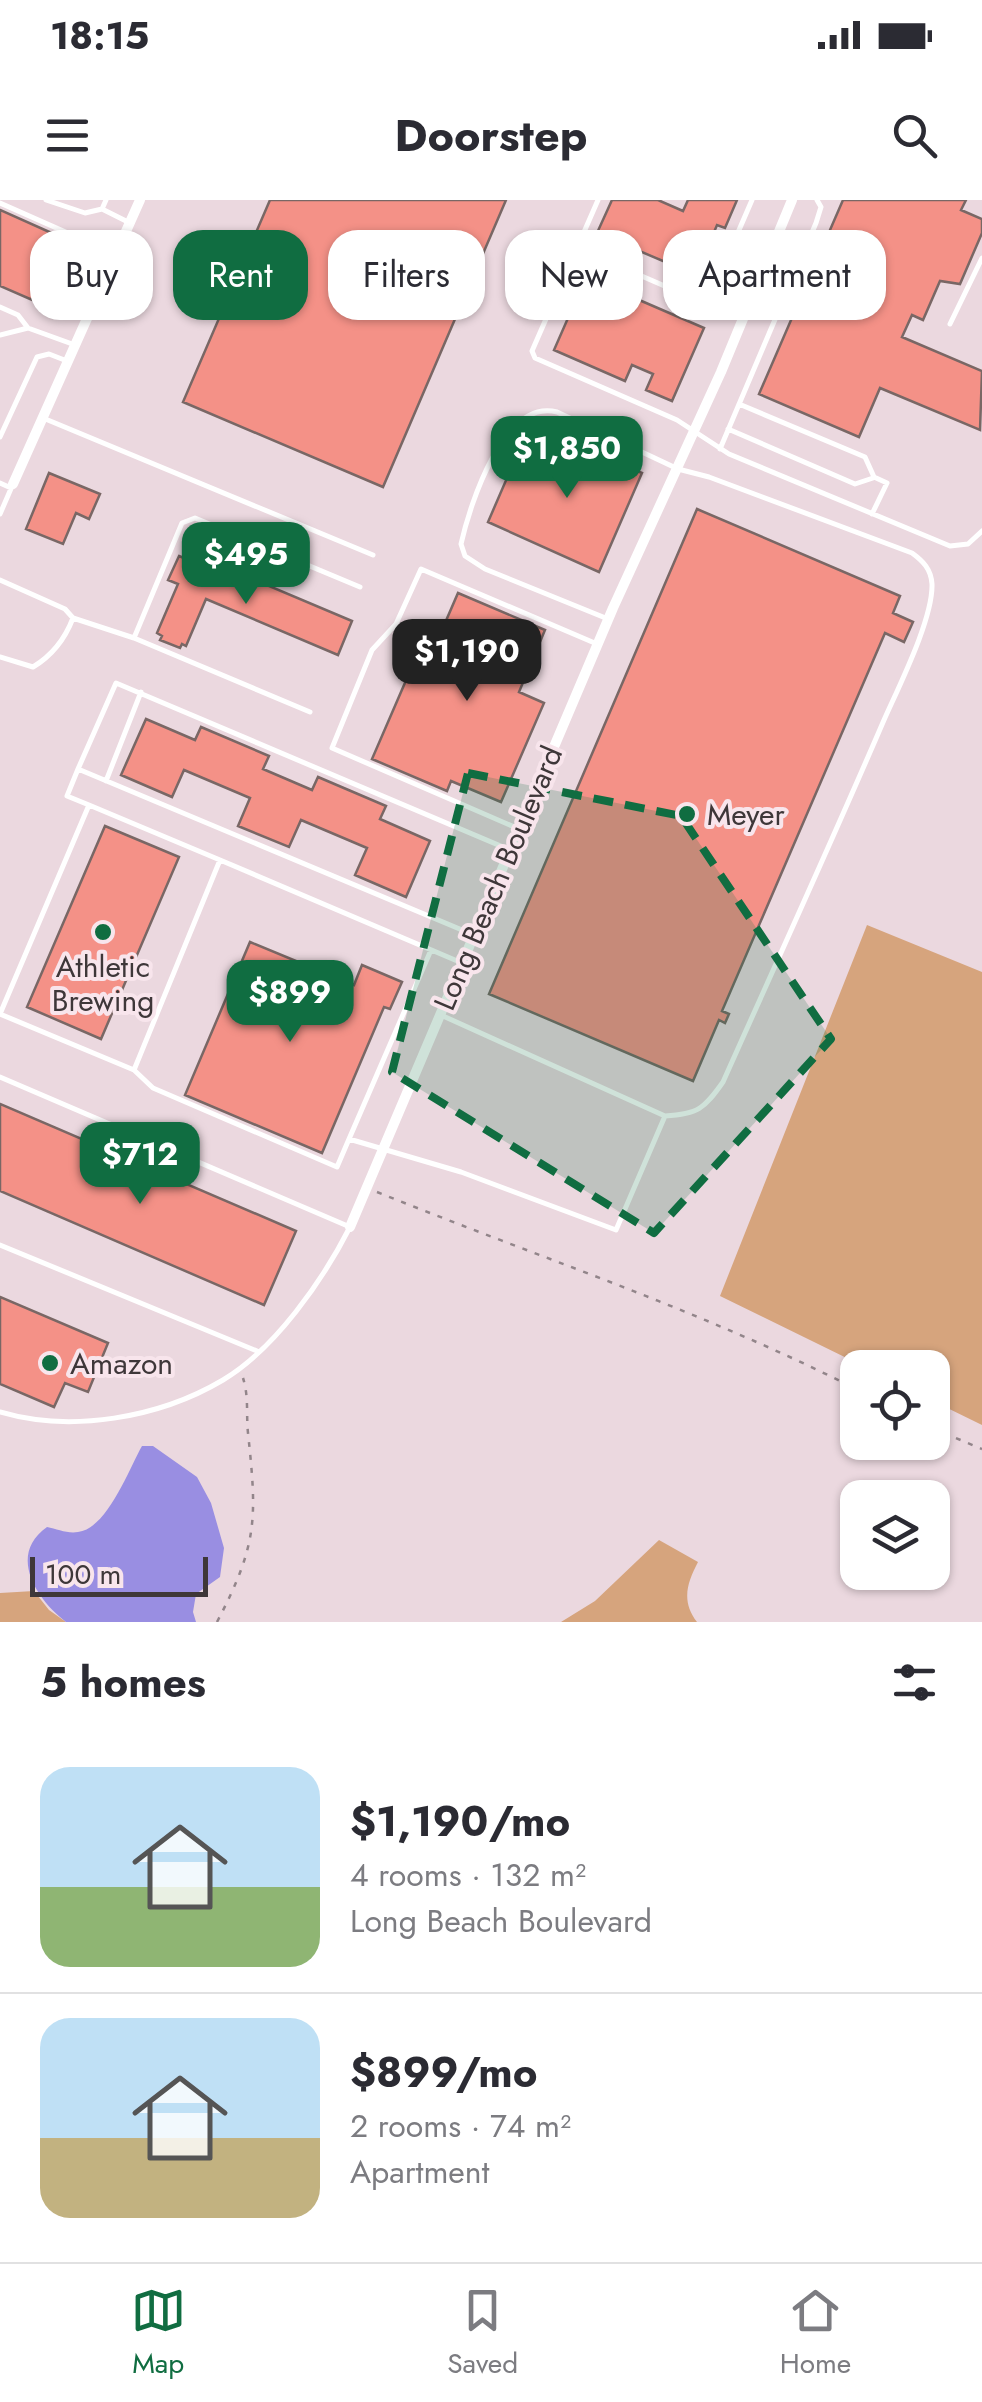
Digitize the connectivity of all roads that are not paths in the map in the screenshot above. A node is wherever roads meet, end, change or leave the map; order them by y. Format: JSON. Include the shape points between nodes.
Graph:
{"nodes":[{"id":1,"x":46,"y":200,"type":"edge"},
{"id":2,"x":106,"y":200,"type":"edge"},
{"id":3,"x":140,"y":200,"type":"edge"},
{"id":4,"x":598,"y":200,"type":"edge"},
{"id":5,"x":752,"y":200,"type":"edge"},
{"id":6,"x":792,"y":200,"type":"edge"},
{"id":7,"x":817,"y":200,"type":"edge"},
{"id":8,"x":0,"y":203,"type":"edge"},
{"id":9,"x":102,"y":209,"type":"junction"},
{"id":10,"x":130,"y":223,"type":"junction"},
{"id":11,"x":63,"y":230,"type":"edge"},
{"id":12,"x":127,"y":230,"type":"edge"},
{"id":13,"x":585,"y":230,"type":"edge"},
{"id":14,"x":739,"y":230,"type":"edge"},
{"id":15,"x":780,"y":230,"type":"edge"},
{"id":16,"x":982,"y":258,"type":"edge"},
{"id":17,"x":0,"y":308,"type":"edge"},
{"id":18,"x":87,"y":320,"type":"edge"},
{"id":19,"x":545,"y":320,"type":"edge"},
{"id":20,"x":743,"y":320,"type":"edge"},
{"id":21,"x":950,"y":324,"type":"dead end"},
{"id":22,"x":28,"y":328,"type":"junction"},
{"id":23,"x":0,"y":335,"type":"edge"},
{"id":24,"x":75,"y":344,"type":"junction"},
{"id":25,"x":67,"y":361,"type":"junction"},
{"id":26,"x":739,"y":404,"type":"junction"},
{"id":27,"x":40,"y":417,"type":"junction"},
{"id":28,"x":728,"y":430,"type":"junction"},
{"id":29,"x":694,"y":432,"type":"junction"},
{"id":30,"x":0,"y":437,"type":"edge"},
{"id":31,"x":720,"y":449,"type":"junction"},
{"id":32,"x":678,"y":469,"type":"junction"},
{"id":33,"x":874,"y":477,"type":"junction"},
{"id":34,"x":0,"y":484,"type":"edge"},
{"id":35,"x":12,"y":486,"type":"junction"},
{"id":36,"x":0,"y":514,"type":"edge"},
{"id":37,"x":872,"y":514,"type":"junction"},
{"id":38,"x":982,"y":531,"type":"edge"},
{"id":39,"x":373,"y":554,"type":"dead end"},
{"id":40,"x":0,"y":580,"type":"edge"},
{"id":41,"x":360,"y":587,"type":"dead end"},
{"id":42,"x":73,"y":618,"type":"junction"},
{"id":43,"x":608,"y":619,"type":"junction"},
{"id":44,"x":134,"y":638,"type":"junction"},
{"id":45,"x":598,"y":644,"type":"junction"},
{"id":46,"x":0,"y":657,"type":"edge"},
{"id":47,"x":141,"y":692,"type":"junction"},
{"id":48,"x":310,"y":712,"type":"dead end"},
{"id":49,"x":78,"y":769,"type":"junction"},
{"id":50,"x":106,"y":781,"type":"junction"},
{"id":51,"x":89,"y":805,"type":"junction"},
{"id":52,"x":519,"y":829,"type":"junction"},
{"id":53,"x":510,"y":850,"type":"junction"},
{"id":54,"x":220,"y":860,"type":"junction"},
{"id":55,"x":474,"y":935,"type":"junction"},
{"id":56,"x":431,"y":950,"type":"junction"},
{"id":57,"x":462,"y":963,"type":"junction"},
{"id":58,"x":0,"y":1014,"type":"edge"},
{"id":59,"x":440,"y":1015,"type":"junction"},
{"id":60,"x":134,"y":1070,"type":"junction"},
{"id":61,"x":0,"y":1077,"type":"edge"},
{"id":62,"x":665,"y":1116,"type":"junction"},
{"id":63,"x":350,"y":1139,"type":"junction"},
{"id":64,"x":383,"y":1150,"type":"junction"},
{"id":65,"x":350,"y":1228,"type":"junction"},
{"id":66,"x":0,"y":1245,"type":"edge"},
{"id":67,"x":257,"y":1352,"type":"junction"},
{"id":68,"x":0,"y":1412,"type":"edge"}],
"edges":[{"from":1,"to":9,"type":"lane","via":[[85,213]]},
{"from":2,"to":9,"type":"lane"},
{"from":3,"to":10,"type":"street"},
{"from":4,"to":13,"type":"lane"},
{"from":5,"to":14,"type":"lane"},
{"from":6,"to":15,"type":"street","name":"Long Beach Boulevard"},
{"from":7,"to":26,"type":"lane","via":[[816,223]]},
{"from":8,"to":11,"type":"lane"},
{"from":9,"to":10,"type":"lane"},
{"from":10,"to":12,"type":"street"},
{"from":16,"to":21,"type":"lane"},
{"from":17,"to":22,"type":"lane"},
{"from":18,"to":24,"type":"street"},
{"from":19,"to":29,"type":"lane","via":[[532,350],[536,358]]},
{"from":20,"to":29,"type":"street","name":"Long Beach Boulevard"},
{"from":22,"to":23,"type":"lane"},
{"from":22,"to":24,"type":"lane"},
{"from":24,"to":25,"type":"street"},
{"from":25,"to":27,"type":"street"},
{"from":25,"to":30,"type":"lane","via":[[37,357]]},
{"from":26,"to":28,"type":"lane"},
{"from":26,"to":33,"type":"lane","via":[[865,457]]},
{"from":27,"to":35,"type":"street"},
{"from":27,"to":39,"type":"lane"},
{"from":28,"to":31,"type":"lane"},
{"from":28,"to":33,"type":"lane","via":[[855,484]]},
{"from":29,"to":31,"type":"lane"},
{"from":29,"to":32,"type":"street","name":"Long Beach Boulevard"},
{"from":31,"to":37,"type":"lane"},
{"from":32,"to":43,"type":"street","name":"Long Beach Boulevard"},
{"from":32,"to":43,"type":"lane","via":[[547,409],[512,426],[489,466],[464,527],[465,556]]},
{"from":32,"to":62,"type":"lane","via":[[912,553],[924,562],[932,586],[908,664],[723,1082],[696,1112]]},
{"from":33,"to":37,"type":"lane","via":[[887,483]]},
{"from":34,"to":35,"type":"lane"},
{"from":35,"to":36,"type":"lane"},
{"from":37,"to":38,"type":"lane","via":[[950,546],[968,544]]},
{"from":40,"to":42,"type":"lane"},
{"from":41,"to":44,"type":"lane","via":[[195,518],[182,523]]},
{"from":42,"to":44,"type":"lane"},
{"from":42,"to":46,"type":"lane","via":[[65,638],[33,667]]},
{"from":43,"to":45,"type":"street","name":"Long Beach Boulevard"},
{"from":44,"to":48,"type":"lane"},
{"from":45,"to":52,"type":"street","name":"Long Beach Boulevard"},
{"from":45,"to":52,"type":"lane","via":[[421,569],[396,624],[372,650],[332,748]]},
{"from":47,"to":49,"type":"lane","via":[[116,683]]},
{"from":47,"to":50,"type":"lane"},
{"from":47,"to":53,"type":"lane"},
{"from":49,"to":50,"type":"lane"},
{"from":49,"to":51,"type":"lane","via":[[68,796]]},
{"from":50,"to":55,"type":"lane"},
{"from":51,"to":54,"type":"lane"},
{"from":51,"to":58,"type":"lane"},
{"from":52,"to":53,"type":"street","name":"Long Beach Boulevard"},
{"from":53,"to":55,"type":"street","name":"Long Beach Boulevard"},
{"from":54,"to":56,"type":"lane"},
{"from":54,"to":60,"type":"lane"},
{"from":55,"to":57,"type":"street","name":"Long Beach Boulevard"},
{"from":56,"to":57,"type":"lane"},
{"from":56,"to":63,"type":"lane"},
{"from":57,"to":59,"type":"street","name":"Long Beach Boulevard"},
{"from":58,"to":60,"type":"lane"},
{"from":59,"to":62,"type":"lane"},
{"from":59,"to":64,"type":"street","name":"Long Beach Boulevard"},
{"from":60,"to":63,"type":"lane","via":[[153,1088],[337,1167]]},
{"from":61,"to":65,"type":"lane"},
{"from":62,"to":64,"type":"lane","via":[[616,1230]]},
{"from":63,"to":64,"type":"lane"},
{"from":64,"to":65,"type":"street","name":"Long Beach Boulevard"},
{"from":65,"to":67,"type":"lane","via":[[329,1270]]},
{"from":66,"to":67,"type":"lane"},
{"from":67,"to":68,"type":"lane","via":[[224,1380],[124,1416],[50,1423]]}]}
